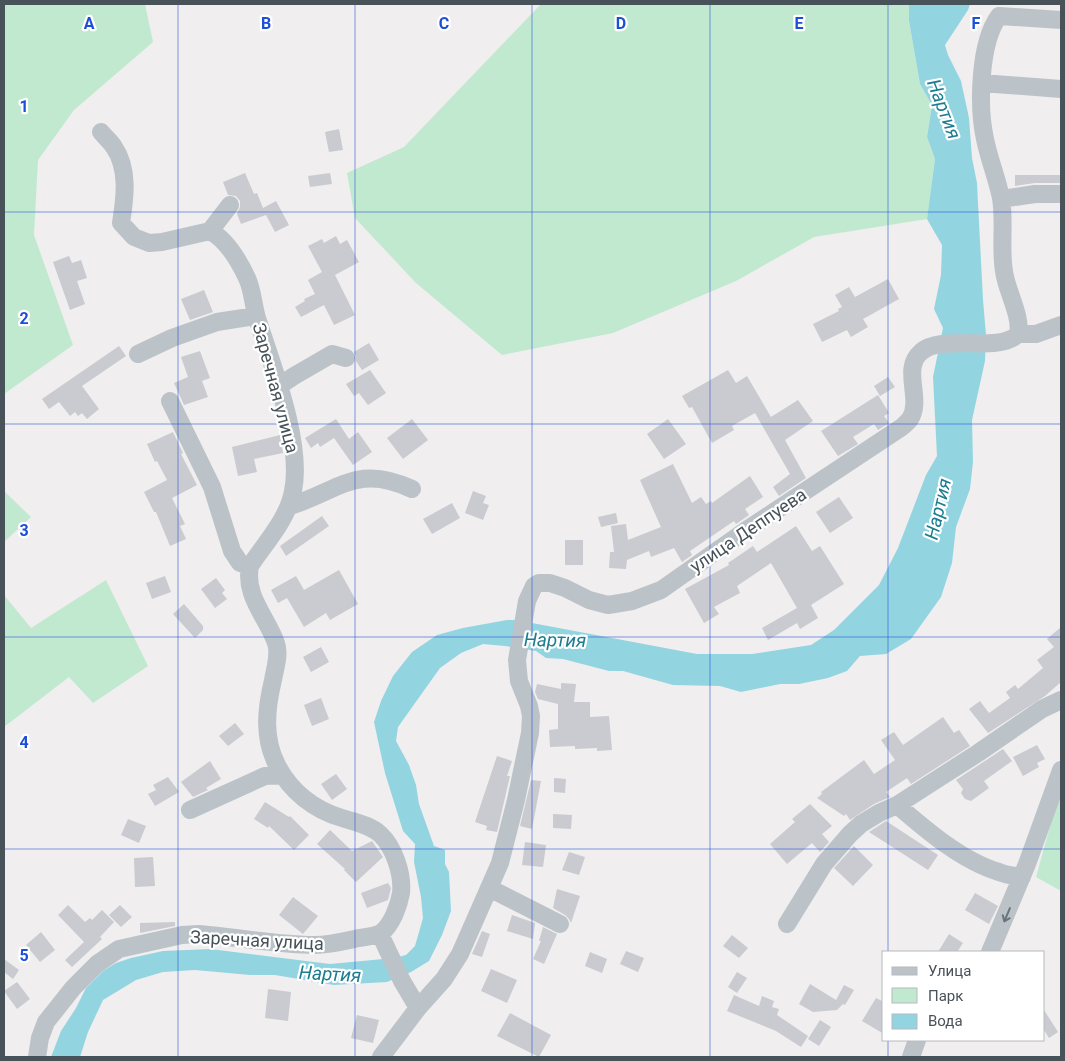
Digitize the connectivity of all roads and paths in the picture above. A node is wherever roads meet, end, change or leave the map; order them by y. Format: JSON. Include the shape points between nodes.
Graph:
{"nodes":[{"id":1,"x":1061,"y":20,"type":"edge"},
{"id":2,"x":982,"y":83,"type":"junction"},
{"id":3,"x":1061,"y":89,"type":"edge"},
{"id":4,"x":101,"y":132,"type":"dead end"},
{"id":5,"x":1061,"y":194,"type":"edge"},
{"id":6,"x":1001,"y":199,"type":"junction"},
{"id":7,"x":230,"y":205,"type":"dead end"},
{"id":8,"x":210,"y":231,"type":"junction"},
{"id":9,"x":256,"y":316,"type":"junction"},
{"id":10,"x":1061,"y":325,"type":"edge"},
{"id":11,"x":1013,"y":337,"type":"junction"},
{"id":12,"x":138,"y":354,"type":"dead end"},
{"id":13,"x":346,"y":358,"type":"dead end"},
{"id":14,"x":279,"y":386,"type":"junction"},
{"id":15,"x":170,"y":401,"type":"dead end"},
{"id":16,"x":412,"y":488,"type":"dead end"},
{"id":17,"x":290,"y":506,"type":"junction"},
{"id":18,"x":250,"y":566,"type":"junction"},
{"id":19,"x":1061,"y":700,"type":"edge"},
{"id":20,"x":1061,"y":770,"type":"edge"},
{"id":21,"x":283,"y":775,"type":"junction"},
{"id":22,"x":897,"y":805,"type":"junction"},
{"id":23,"x":190,"y":810,"type":"dead end"},
{"id":24,"x":1022,"y":877,"type":"junction"},
{"id":25,"x":489,"y":888,"type":"junction"},
{"id":26,"x":560,"y":924,"type":"dead end"},
{"id":27,"x":787,"y":924,"type":"dead end"},
{"id":28,"x":380,"y":934,"type":"junction"},
{"id":29,"x":990,"y":951,"type":"edge"},
{"id":30,"x":418,"y":1008,"type":"junction"},
{"id":31,"x":917,"y":1041,"type":"edge"},
{"id":32,"x":37,"y":1057,"type":"edge"},
{"id":33,"x":381,"y":1057,"type":"edge"},
{"id":34,"x":911,"y":1057,"type":"edge"}],
"edges":[{"from":1,"to":2,"type":"street","via":[[999,16],[990,32]]},
{"from":2,"to":3,"type":"street"},
{"from":2,"to":6,"type":"street","via":[[984,137]]},
{"from":4,"to":8,"type":"street","via":[[115,147],[124,170],[121,223],[134,238],[149,243]]},
{"from":5,"to":6,"type":"street"},
{"from":6,"to":11,"type":"street","via":[[1004,270],[1018,320]]},
{"from":7,"to":8,"type":"street"},
{"from":8,"to":9,"type":"street","name":"Заречная улица","via":[[224,242],[247,279]]},
{"from":9,"to":12,"type":"street","via":[[217,322]]},
{"from":9,"to":14,"type":"street","name":"Заречная улица"},
{"from":10,"to":11,"type":"street","name":"улица Деппуева","via":[[1036,334]]},
{"from":11,"to":25,"type":"street","name":"улица Деппуева","via":[[996,342],[928,347],[919,353],[912,371],[913,411],[902,427],[661,590],[632,601],[608,604],[589,600],[550,583],[534,586],[527,601],[517,660],[519,681],[529,706],[530,733],[500,863]]},
{"from":13,"to":14,"type":"street","via":[[332,354]]},
{"from":14,"to":17,"type":"street","name":"Заречная улица","via":[[296,459]]},
{"from":15,"to":18,"type":"street","via":[[212,487],[232,551],[240,563]]},
{"from":16,"to":17,"type":"street","via":[[390,479],[364,479],[338,484]]},
{"from":17,"to":18,"type":"street","name":"Заречная улица"},
{"from":18,"to":21,"type":"street","via":[[249,586],[277,648],[267,731],[270,748]]},
{"from":19,"to":22,"type":"street","via":[[1042,709]]},
{"from":20,"to":24,"type":"street"},
{"from":21,"to":23,"type":"street","via":[[266,776]]},
{"from":21,"to":28,"type":"street","via":[[304,799],[321,811],[373,828],[388,843],[397,862],[402,886],[392,918]]},
{"from":22,"to":24,"type":"street","via":[[941,840],[976,862]]},
{"from":22,"to":27,"type":"street","via":[[873,816],[850,834],[824,864]]},
{"from":24,"to":29,"type":"street","one_way":true},
{"from":25,"to":26,"type":"street"},
{"from":25,"to":30,"type":"street","name":"улица Деппуева","via":[[460,954],[444,979]]},
{"from":28,"to":30,"type":"street"},
{"from":28,"to":32,"type":"street","name":"Заречная улица","via":[[316,945],[198,934],[119,949],[97,964],[55,1008],[40,1038]]},
{"from":30,"to":33,"type":"street","name":"улица Деппуева"},
{"from":31,"to":34,"type":"street"}]}
